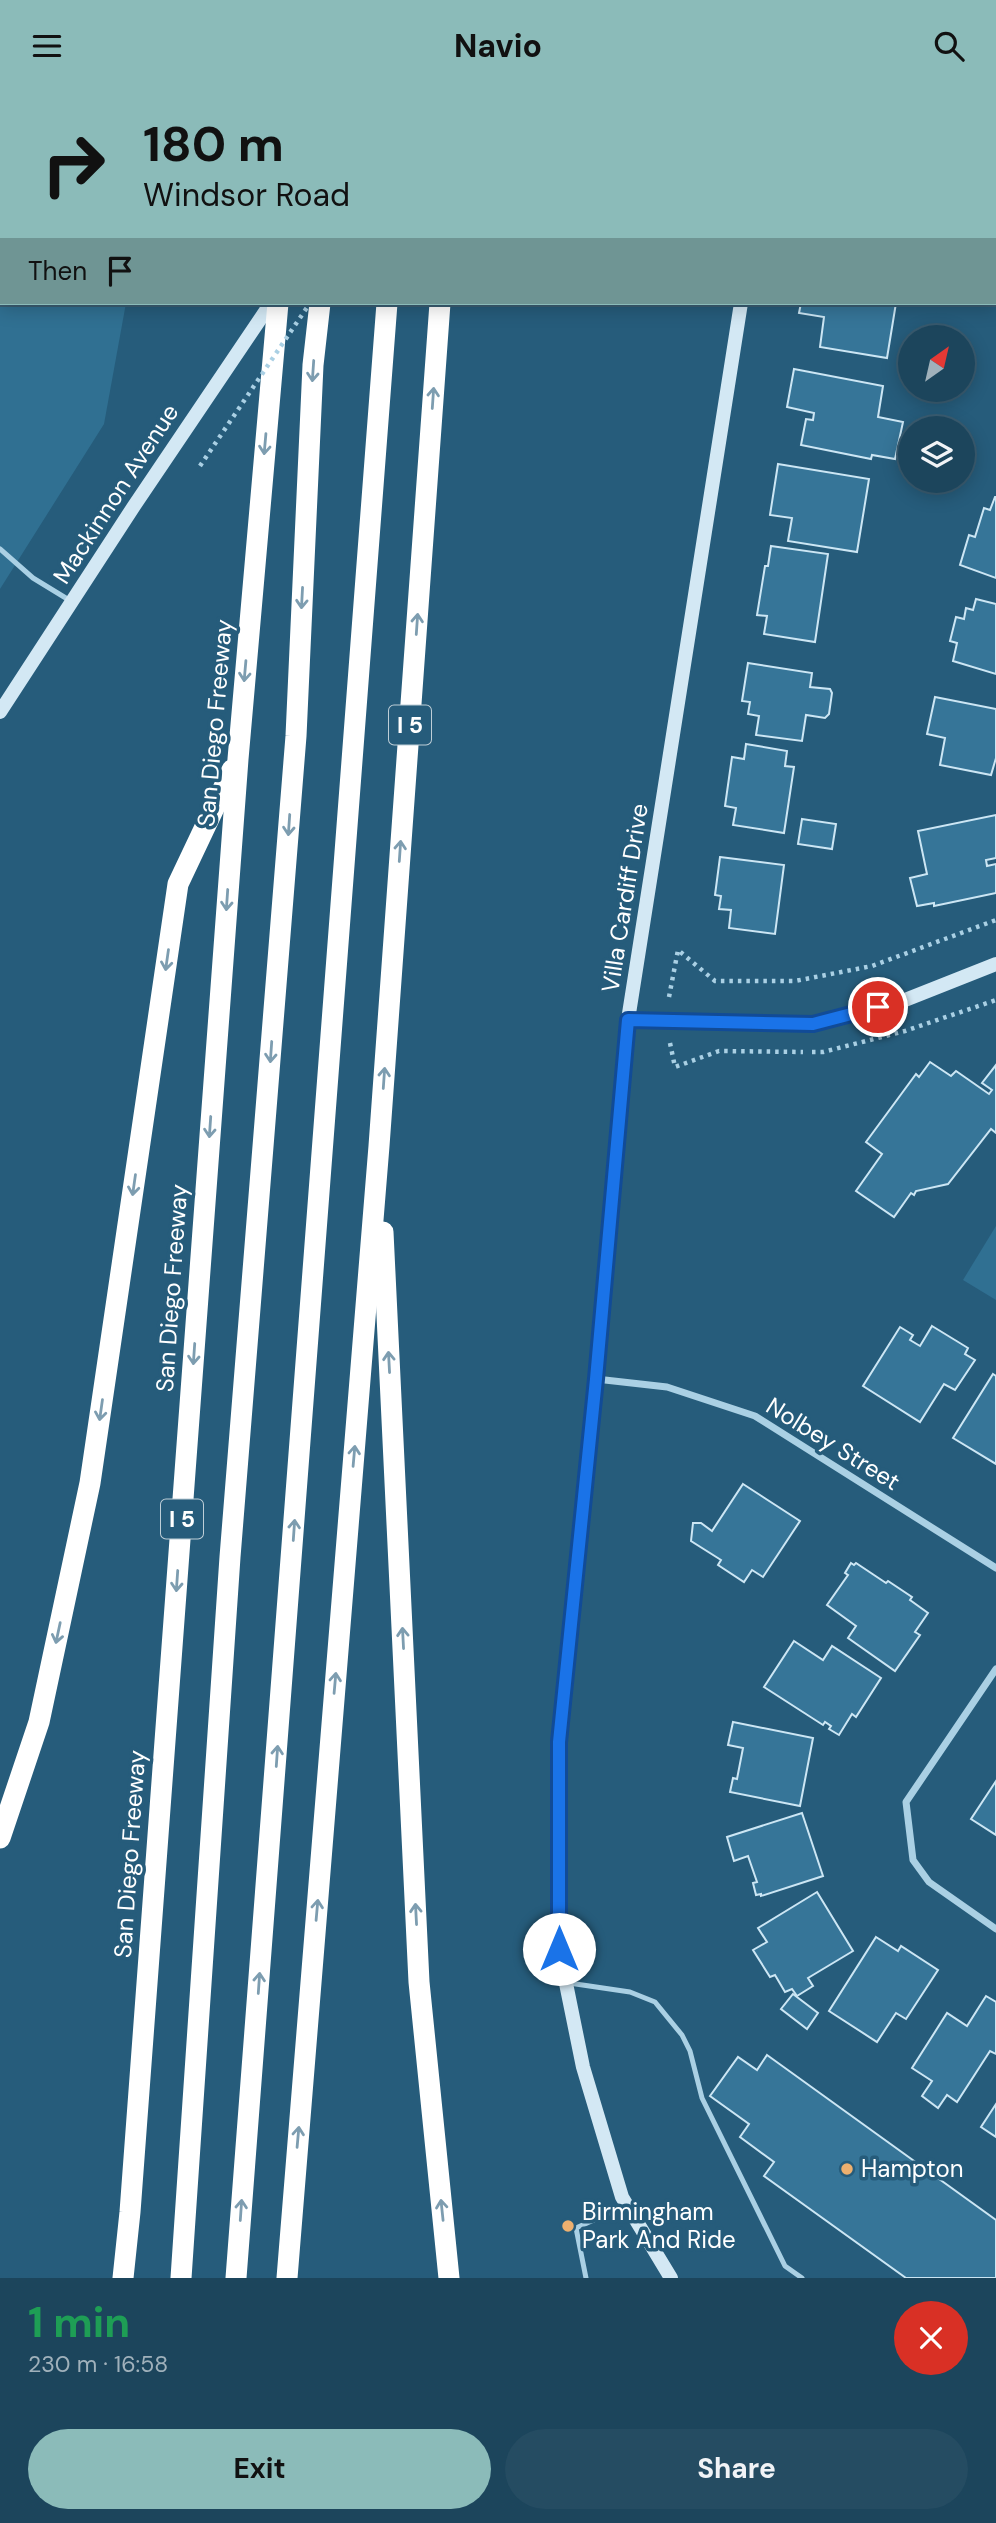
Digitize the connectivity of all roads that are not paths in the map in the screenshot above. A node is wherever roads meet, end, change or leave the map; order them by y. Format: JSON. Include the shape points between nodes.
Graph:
{"nodes":[{"id":1,"x":270,"y":305,"type":"edge"},
{"id":2,"x":278,"y":305,"type":"edge"},
{"id":3,"x":320,"y":305,"type":"edge"},
{"id":4,"x":387,"y":305,"type":"edge"},
{"id":5,"x":440,"y":305,"type":"edge"},
{"id":6,"x":741,"y":305,"type":"edge"},
{"id":7,"x":0,"y":548,"type":"edge"},
{"id":8,"x":72,"y":602,"type":"junction"},
{"id":9,"x":0,"y":712,"type":"edge"},
{"id":10,"x":238,"y":759,"type":"junction"},
{"id":11,"x":996,"y":964,"type":"edge"},
{"id":12,"x":628,"y":1020,"type":"junction"},
{"id":13,"x":379,"y":1146,"type":"junction"},
{"id":14,"x":596,"y":1379,"type":"junction"},
{"id":15,"x":996,"y":1568,"type":"edge"},
{"id":16,"x":996,"y":1669,"type":"edge"},
{"id":17,"x":0,"y":1839,"type":"edge"},
{"id":18,"x":996,"y":1929,"type":"edge"},
{"id":19,"x":566,"y":1983,"type":"junction"},
{"id":20,"x":627,"y":2205,"type":"junction"},
{"id":21,"x":123,"y":2278,"type":"edge"},
{"id":22,"x":181,"y":2278,"type":"edge"},
{"id":23,"x":236,"y":2278,"type":"edge"},
{"id":24,"x":287,"y":2278,"type":"edge"},
{"id":25,"x":449,"y":2278,"type":"edge"},
{"id":26,"x":586,"y":2278,"type":"edge"},
{"id":27,"x":671,"y":2278,"type":"edge"},
{"id":28,"x":802,"y":2278,"type":"edge"}],
"edges":[{"from":1,"to":8,"type":"street","name":"Mackinnon Avenue"},
{"from":2,"to":10,"type":"highway","name":"San Diego Freeway","number":"I 5","one_way":true},
{"from":3,"to":22,"type":"highway","one_way":true,"via":[[296,736],[229,1571]]},
{"from":23,"to":4,"type":"highway","one_way":true},
{"from":13,"to":5,"type":"highway","number":"I 5","one_way":true},
{"from":6,"to":12,"type":"street","name":"Villa Cardiff Drive"},
{"from":7,"to":8,"type":"lane","via":[[40,583]]},
{"from":8,"to":9,"type":"street","name":"Mackinnon Avenue"},
{"from":10,"to":17,"type":"highway","one_way":true,"via":[[178,884],[90,1483],[39,1722]]},
{"from":10,"to":21,"type":"highway","name":"San Diego Freeway","number":"I 5","one_way":true},
{"from":11,"to":12,"type":"street","via":[[900,1002],[813,1024]]},
{"from":12,"to":14,"type":"street","name":"Villa Cardiff Drive"},
{"from":24,"to":13,"type":"highway","number":"I 5","one_way":true},
{"from":25,"to":13,"type":"highway","one_way":true,"via":[[419,1982]]},
{"from":14,"to":15,"type":"street","name":"Nolbey Street","via":[[667,1387],[755,1416]]},
{"from":14,"to":19,"type":"street","name":"Villa Cardiff Drive","via":[[559,1742],[559,1949]]},
{"from":16,"to":18,"type":"street","via":[[906,1802],[912,1860],[929,1882]]},
{"from":19,"to":20,"type":"street","name":"Villa Cardiff Drive","via":[[583,2067]]},
{"from":19,"to":28,"type":"lane","via":[[630,1992],[655,2002],[682,2035],[702,2098],[767,2230],[785,2266]]},
{"from":20,"to":26,"type":"lane","via":[[576,2228]]},
{"from":20,"to":27,"type":"street","name":"Villa Cardiff Drive"}]}
